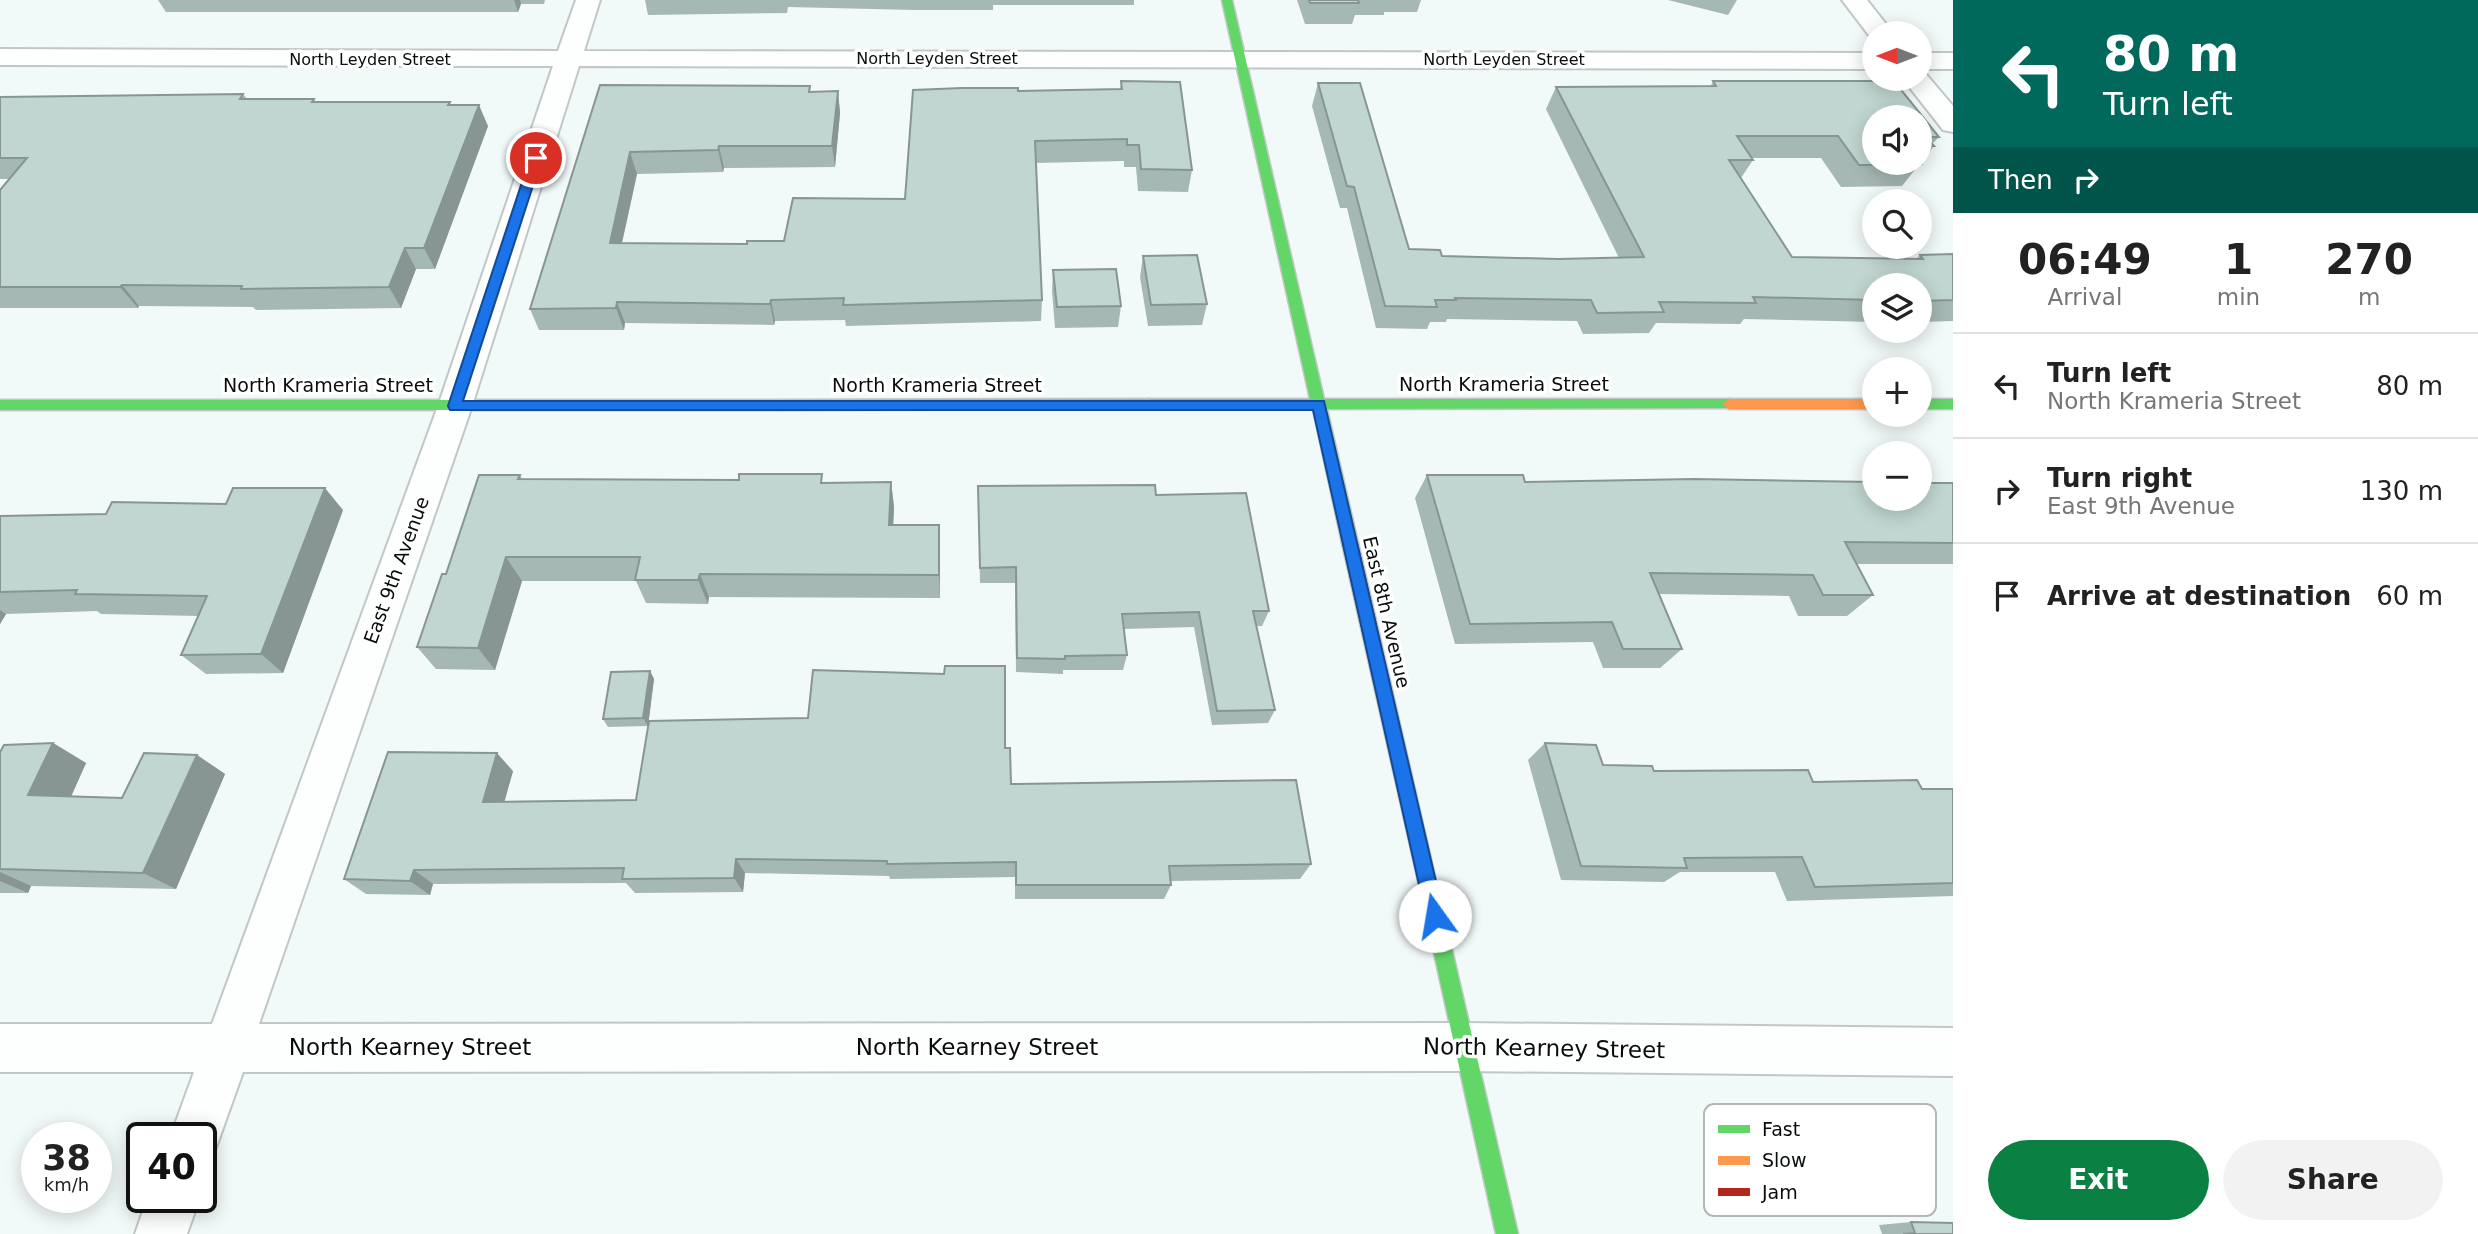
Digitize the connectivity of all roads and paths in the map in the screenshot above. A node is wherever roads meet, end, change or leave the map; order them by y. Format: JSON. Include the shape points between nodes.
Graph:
{"nodes":[{"id":1,"x":588,"y":0,"type":"edge"},
{"id":2,"x":1227,"y":0,"type":"edge"},
{"id":3,"x":1854,"y":0,"type":"edge"},
{"id":4,"x":1871,"y":21,"type":"edge"},
{"id":5,"x":0,"y":57,"type":"edge"},
{"id":6,"x":1240,"y":57,"type":"junction"},
{"id":7,"x":568,"y":59,"type":"junction"},
{"id":8,"x":1862,"y":61,"type":"edge"},
{"id":9,"x":1932,"y":61,"type":"edge"},
{"id":10,"x":1953,"y":61,"type":"edge"},
{"id":11,"x":1926,"y":91,"type":"edge"},
{"id":12,"x":1953,"y":124,"type":"edge"},
{"id":13,"x":1862,"y":404,"type":"edge"},
{"id":14,"x":1932,"y":404,"type":"edge"},
{"id":15,"x":1953,"y":404,"type":"edge"},
{"id":16,"x":0,"y":405,"type":"edge"},
{"id":17,"x":1319,"y":405,"type":"junction"},
{"id":18,"x":455,"y":406,"type":"junction"},
{"id":19,"x":226,"y":1047,"type":"junction"},
{"id":20,"x":1465,"y":1047,"type":"junction"},
{"id":21,"x":0,"y":1048,"type":"edge"},
{"id":22,"x":1953,"y":1052,"type":"edge"},
{"id":23,"x":200,"y":1122,"type":"edge"},
{"id":24,"x":168,"y":1213,"type":"edge"},
{"id":25,"x":161,"y":1234,"type":"edge"},
{"id":26,"x":1507,"y":1234,"type":"edge"}],
"edges":[{"from":1,"to":7,"type":"street","name":"East 9th Avenue"},
{"from":2,"to":6,"type":"street","name":"East 8th Avenue"},
{"from":3,"to":4,"type":"street"},
{"from":5,"to":7,"type":"street","name":"North Leyden Street"},
{"from":6,"to":7,"type":"street","name":"North Leyden Street"},
{"from":6,"to":8,"type":"street","name":"North Leyden Street"},
{"from":6,"to":17,"type":"street","name":"East 8th Avenue"},
{"from":7,"to":18,"type":"street","name":"East 9th Avenue"},
{"from":9,"to":10,"type":"street"},
{"from":11,"to":12,"type":"street"},
{"from":13,"to":17,"type":"street","name":"North Krameria Street"},
{"from":14,"to":15,"type":"street"},
{"from":16,"to":18,"type":"street","name":"North Krameria Street"},
{"from":17,"to":18,"type":"street","name":"North Krameria Street"},
{"from":17,"to":20,"type":"street","name":"East 8th Avenue"},
{"from":18,"to":19,"type":"street","name":"East 9th Avenue"},
{"from":19,"to":20,"type":"street","name":"North Kearney Street"},
{"from":19,"to":21,"type":"street","name":"North Kearney Street"},
{"from":19,"to":23,"type":"street","name":"East 9th Avenue"},
{"from":20,"to":22,"type":"street","name":"North Kearney Street"},
{"from":20,"to":26,"type":"street","name":"East 8th Avenue"},
{"from":24,"to":25,"type":"street"}]}
